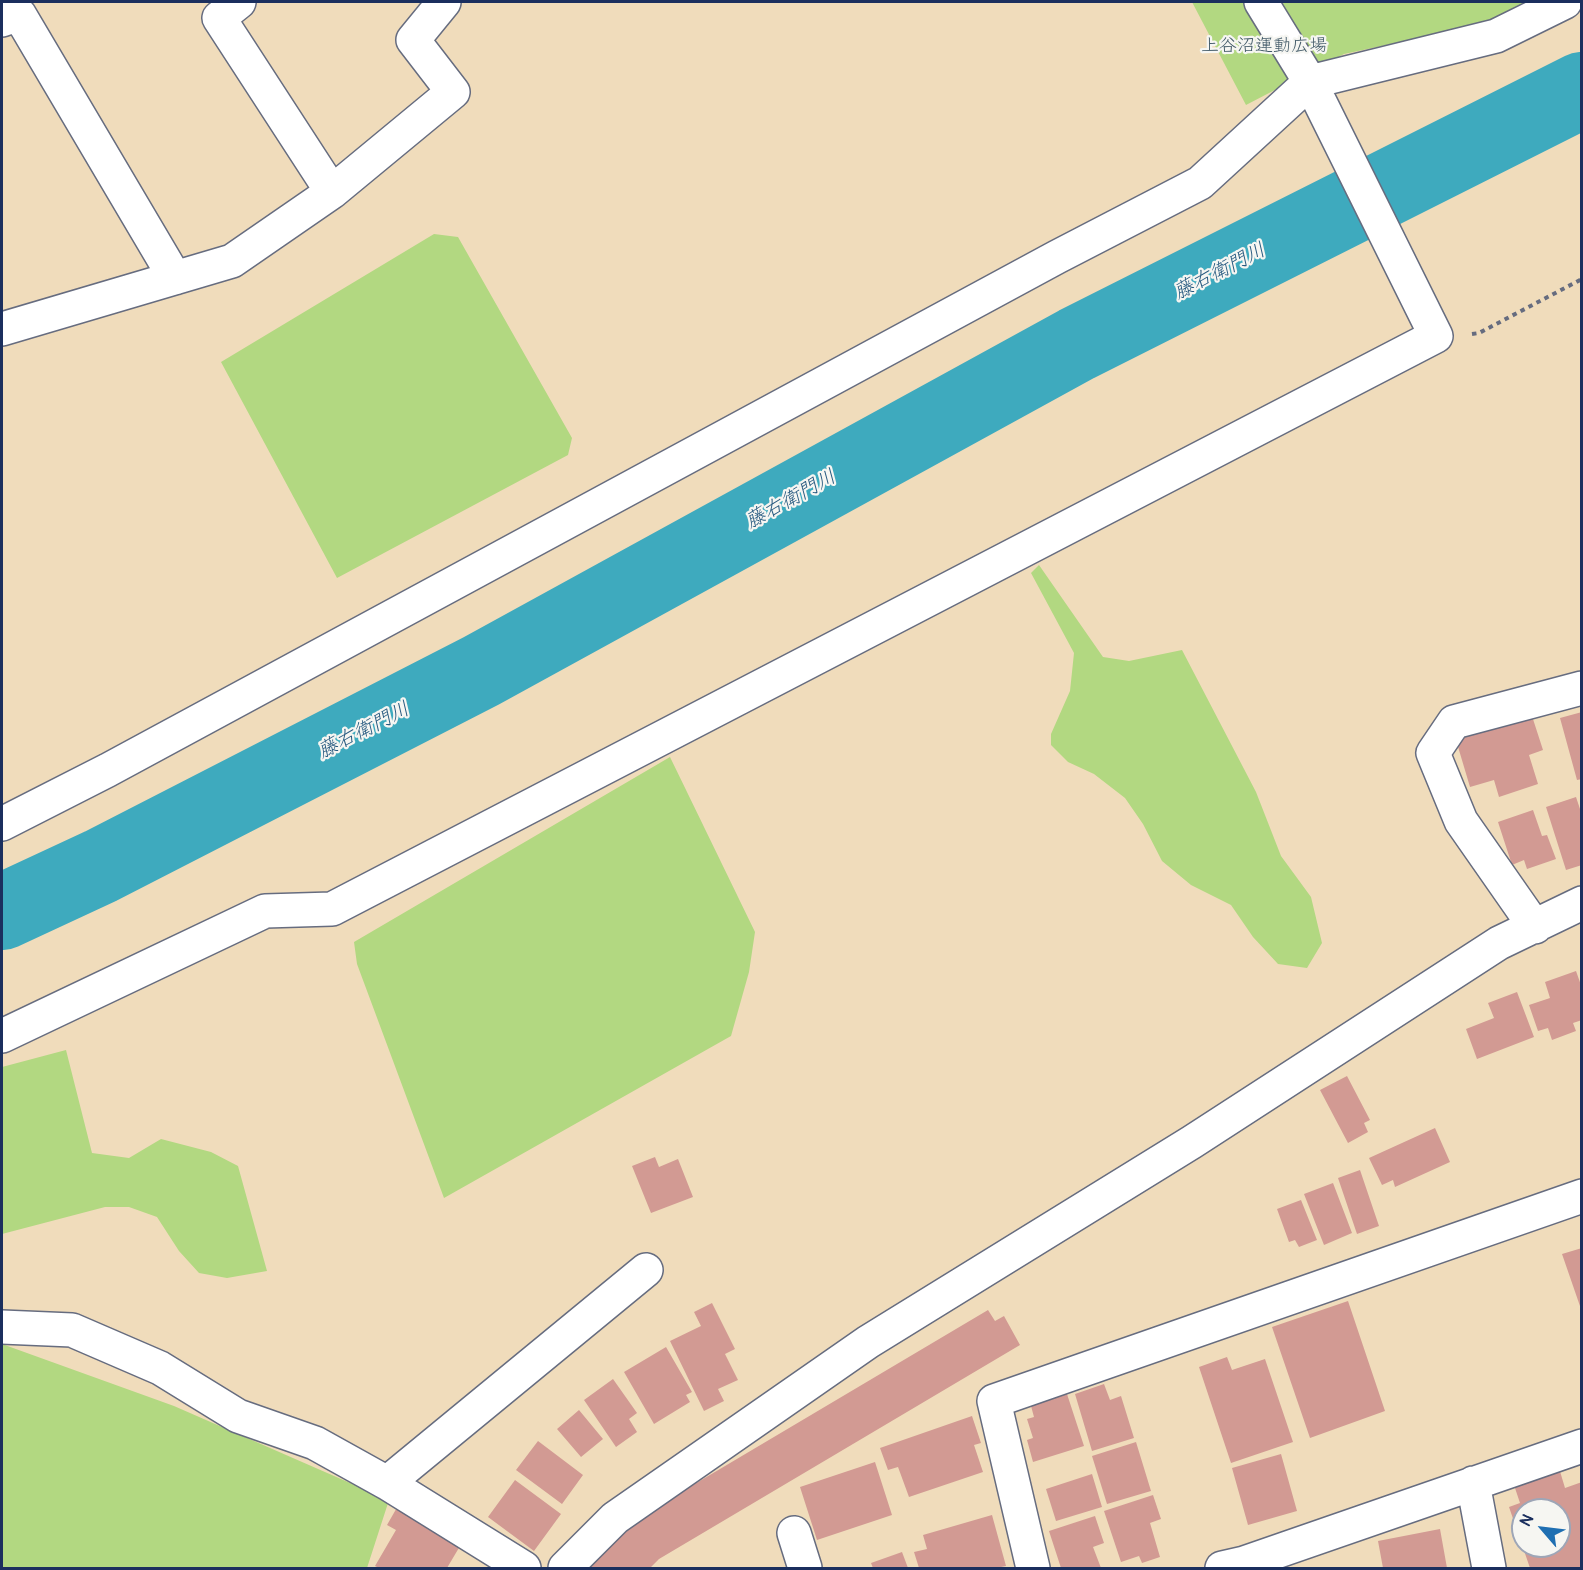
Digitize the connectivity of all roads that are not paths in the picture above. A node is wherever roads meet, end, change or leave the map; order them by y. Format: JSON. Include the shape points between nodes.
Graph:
{"nodes":[{"id":1,"x":239,"y":2,"type":"edge"},
{"id":2,"x":444,"y":2,"type":"edge"},
{"id":3,"x":1261,"y":2,"type":"edge"},
{"id":4,"x":1565,"y":2,"type":"edge"},
{"id":5,"x":2,"y":20,"type":"edge"},
{"id":6,"x":1310,"y":82,"type":"junction"},
{"id":7,"x":333,"y":192,"type":"junction"},
{"id":8,"x":175,"y":278,"type":"junction"},
{"id":9,"x":2,"y":329,"type":"edge"},
{"id":10,"x":1581,"y":688,"type":"edge"},
{"id":11,"x":2,"y":824,"type":"edge"},
{"id":12,"x":1581,"y":903,"type":"edge"},
{"id":13,"x":1535,"y":927,"type":"junction"},
{"id":14,"x":2,"y":1036,"type":"edge"},
{"id":15,"x":1581,"y":1196,"type":"edge"},
{"id":16,"x":646,"y":1270,"type":"dead end"},
{"id":17,"x":2,"y":1327,"type":"edge"},
{"id":18,"x":1581,"y":1446,"type":"edge"},
{"id":19,"x":387,"y":1483,"type":"junction"},
{"id":20,"x":1473,"y":1484,"type":"junction"},
{"id":21,"x":794,"y":1533,"type":"dead end"},
{"id":22,"x":524,"y":1569,"type":"edge"},
{"id":23,"x":565,"y":1569,"type":"edge"},
{"id":24,"x":805,"y":1569,"type":"edge"},
{"id":25,"x":1033,"y":1569,"type":"edge"},
{"id":26,"x":1222,"y":1569,"type":"edge"},
{"id":27,"x":1489,"y":1569,"type":"edge"}],
"edges":[{"from":1,"to":7,"type":"street","via":[[219,18]]},
{"from":2,"to":7,"type":"street","via":[[413,40],[453,92]]},
{"from":3,"to":6,"type":"street"},
{"from":4,"to":6,"type":"street","via":[[1496,36]]},
{"from":5,"to":8,"type":"street","via":[[19,14]]},
{"from":6,"to":11,"type":"street","via":[[1200,183]]},
{"from":6,"to":14,"type":"street","via":[[1436,336],[332,909],[266,911]]},
{"from":7,"to":8,"type":"street","via":[[232,261]]},
{"from":8,"to":9,"type":"street"},
{"from":10,"to":13,"type":"street","via":[[1454,722],[1433,753],[1461,821]]},
{"from":12,"to":13,"type":"street"},
{"from":13,"to":23,"type":"street","via":[[1499,943],[1192,1142],[868,1342],[615,1518]]},
{"from":15,"to":25,"type":"street","via":[[994,1401]]},
{"from":16,"to":19,"type":"street"},
{"from":17,"to":19,"type":"street","via":[[72,1330],[160,1368],[238,1416],[315,1443]]},
{"from":18,"to":20,"type":"street"},
{"from":19,"to":22,"type":"street"},
{"from":20,"to":26,"type":"street"},
{"from":20,"to":27,"type":"street"},
{"from":21,"to":24,"type":"street"}]}
